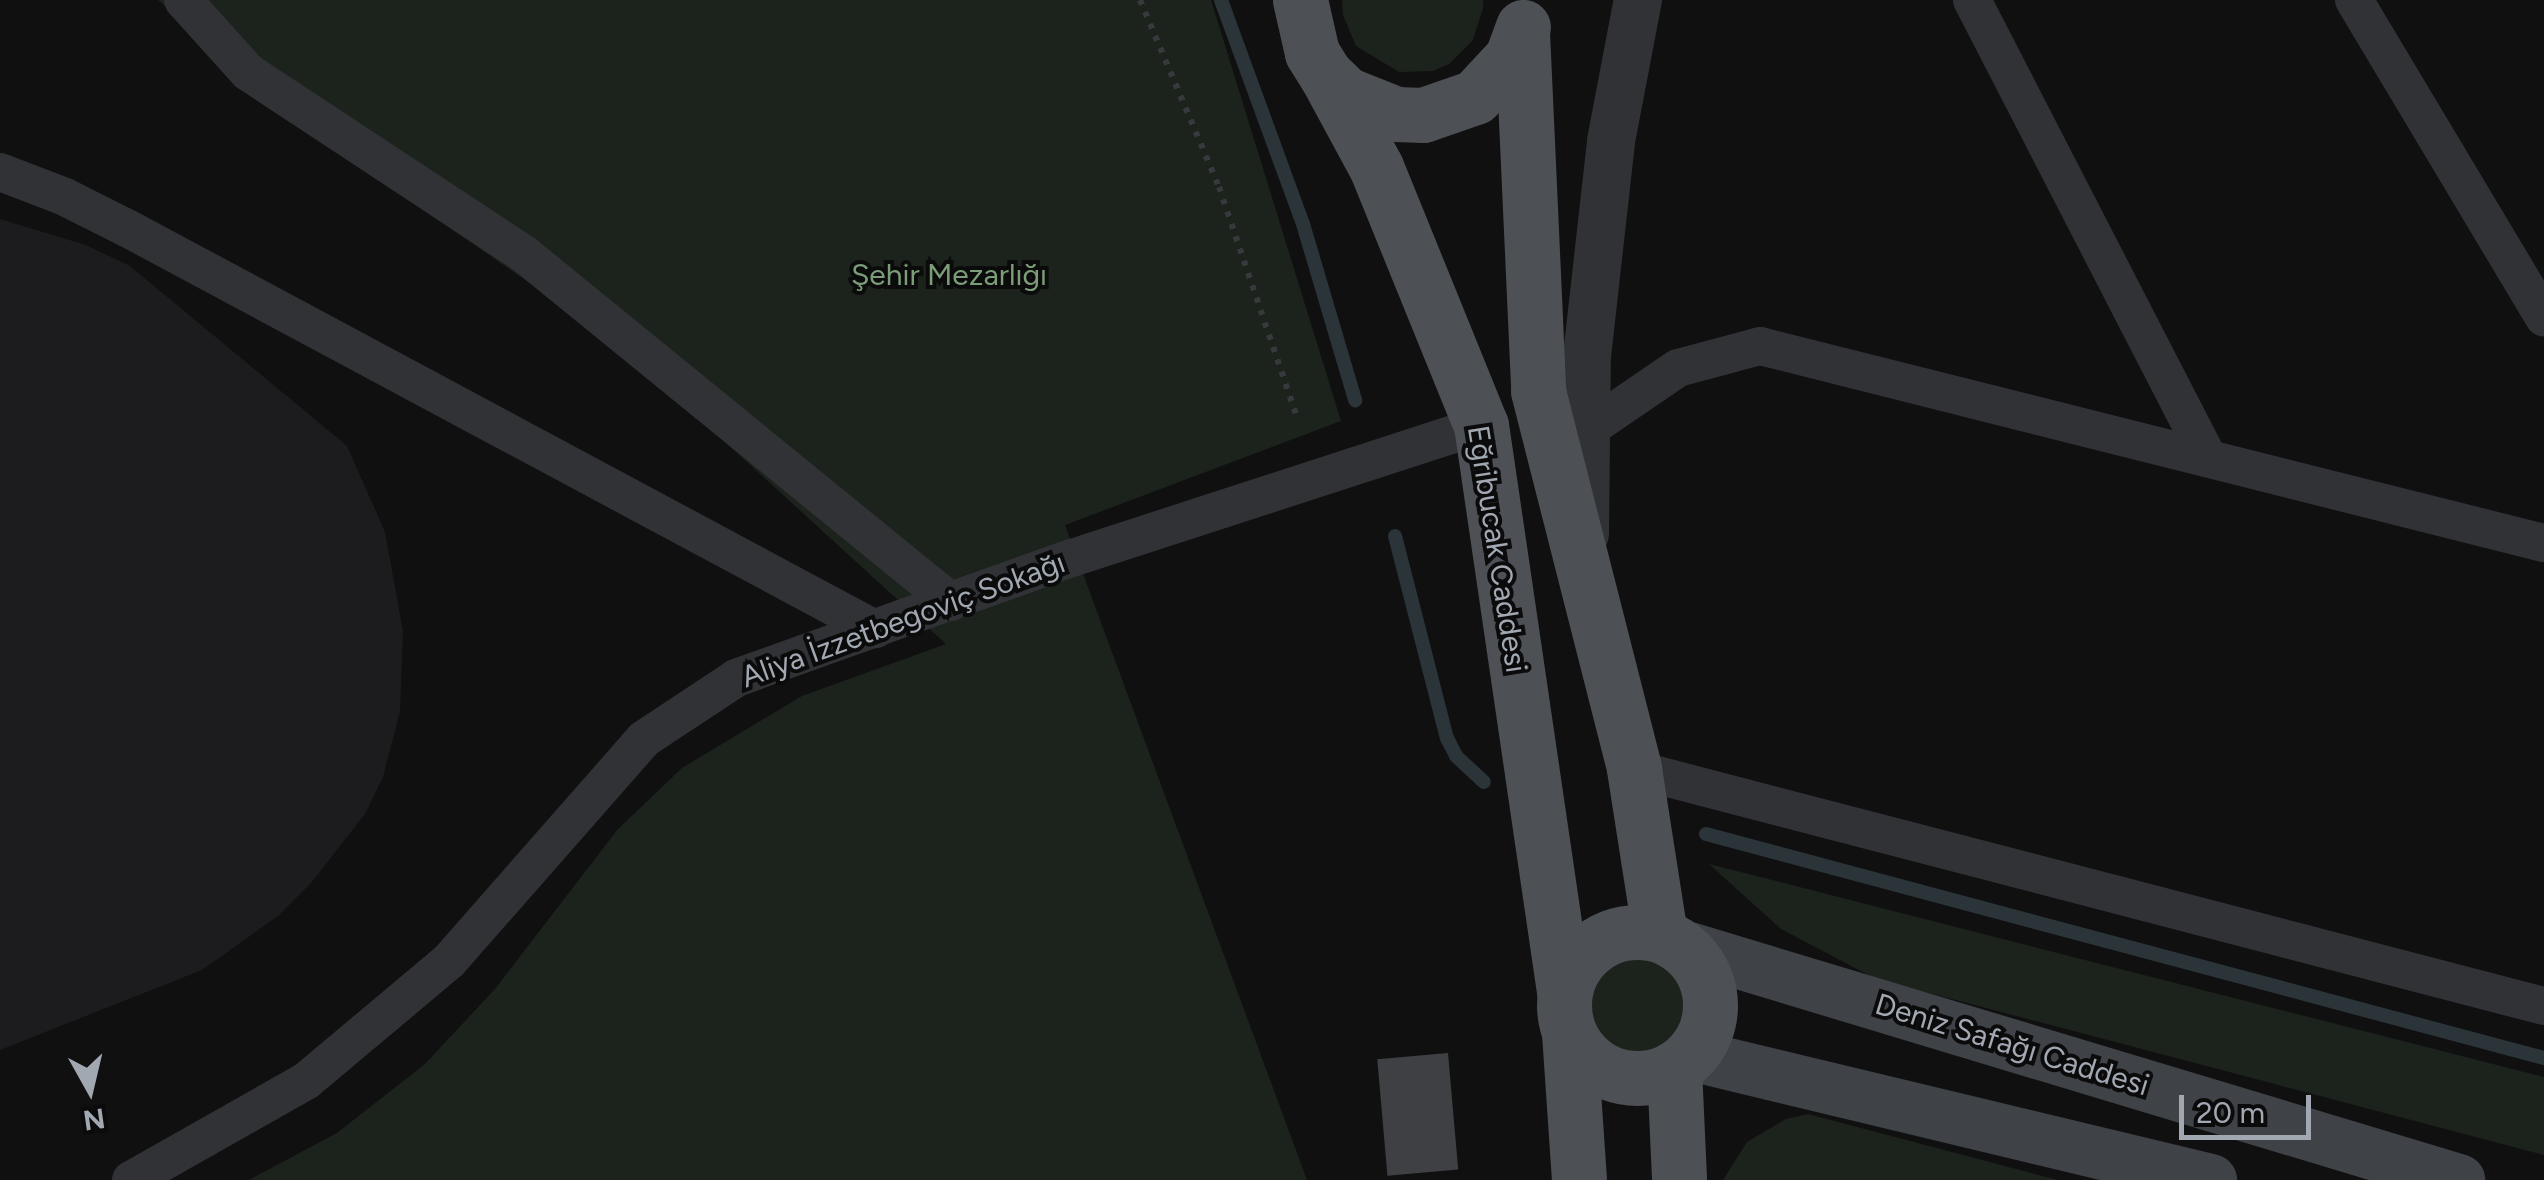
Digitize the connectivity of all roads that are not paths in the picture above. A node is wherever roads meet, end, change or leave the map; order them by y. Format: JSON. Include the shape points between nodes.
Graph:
{"nodes":[{"id":1,"x":184,"y":0,"type":"edge"},
{"id":2,"x":1638,"y":0,"type":"edge"},
{"id":3,"x":1972,"y":0,"type":"edge"},
{"id":4,"x":2354,"y":0,"type":"edge"},
{"id":5,"x":1299,"y":9,"type":"edge"},
{"id":6,"x":1526,"y":10,"type":"edge"},
{"id":7,"x":1326,"y":75,"type":"junction"},
{"id":8,"x":0,"y":172,"type":"edge"},
{"id":9,"x":2544,"y":317,"type":"edge"},
{"id":10,"x":1481,"y":425,"type":"junction"},
{"id":11,"x":1586,"y":430,"type":"junction"},
{"id":12,"x":2208,"y":458,"type":"junction"},
{"id":13,"x":2544,"y":543,"type":"edge"},
{"id":14,"x":1584,"y":573,"type":"junction"},
{"id":15,"x":952,"y":602,"type":"junction"},
{"id":16,"x":875,"y":629,"type":"junction"},
{"id":17,"x":1634,"y":769,"type":"junction"},
{"id":18,"x":1669,"y":940,"type":"junction"},
{"id":19,"x":2544,"y":1006,"type":"edge"},
{"id":20,"x":1566,"y":1012,"type":"junction"},
{"id":21,"x":1682,"y":1061,"type":"junction"},
{"id":22,"x":131,"y":1180,"type":"edge"},
{"id":23,"x":1580,"y":1180,"type":"edge"},
{"id":24,"x":1679,"y":1180,"type":"edge"},
{"id":25,"x":2211,"y":1180,"type":"edge"},
{"id":26,"x":2459,"y":1180,"type":"edge"}],
"edges":[{"from":1,"to":15,"type":"street","via":[[248,72],[524,254]]},
{"from":2,"to":11,"type":"street","via":[[1611,141],[1587,356]]},
{"from":3,"to":12,"type":"street"},
{"from":4,"to":9,"type":"street"},
{"from":5,"to":7,"type":"main road","name":"Eğribucak Caddesi"},
{"from":6,"to":7,"type":"main road","via":[[1512,57],[1485,88],[1450,109],[1424,115],[1370,107]]},
{"from":6,"to":14,"type":"main road","via":[[1538,392]]},
{"from":7,"to":10,"type":"main road","name":"Eğribucak Caddesi","via":[[1376,166]]},
{"from":8,"to":16,"type":"street","via":[[127,228]]},
{"from":10,"to":15,"type":"street","name":"Aliya İzzetbegoviç Sokağı"},
{"from":10,"to":20,"type":"main road","name":"Eğribucak Caddesi"},
{"from":11,"to":12,"type":"street","via":[[1678,368],[1760,346]]},
{"from":11,"to":14,"type":"street"},
{"from":12,"to":13,"type":"street"},
{"from":14,"to":17,"type":"main road"},
{"from":15,"to":16,"type":"street","name":"Aliya İzzetbegoviç Sokağı"},
{"from":16,"to":22,"type":"street","name":"Aliya İzzetbegoviç Sokağı","via":[[736,678],[644,739],[449,962],[306,1081]]},
{"from":17,"to":18,"type":"main road"},
{"from":17,"to":19,"type":"street"},
{"from":18,"to":20,"type":"main road","via":[[1629,932],[1599,942],[1582,954]]},
{"from":18,"to":21,"type":"main road","via":[[1700,968],[1710,997],[1702,1038]]},
{"from":18,"to":26,"type":"main road","name":"Deniz Safağı Caddesi"},
{"from":20,"to":21,"type":"main road","via":[[1579,1050],[1613,1074],[1634,1078]]},
{"from":20,"to":23,"type":"main road","name":"Eğribucak Caddesi"},
{"from":21,"to":24,"type":"main road"},
{"from":21,"to":25,"type":"main road"}]}
